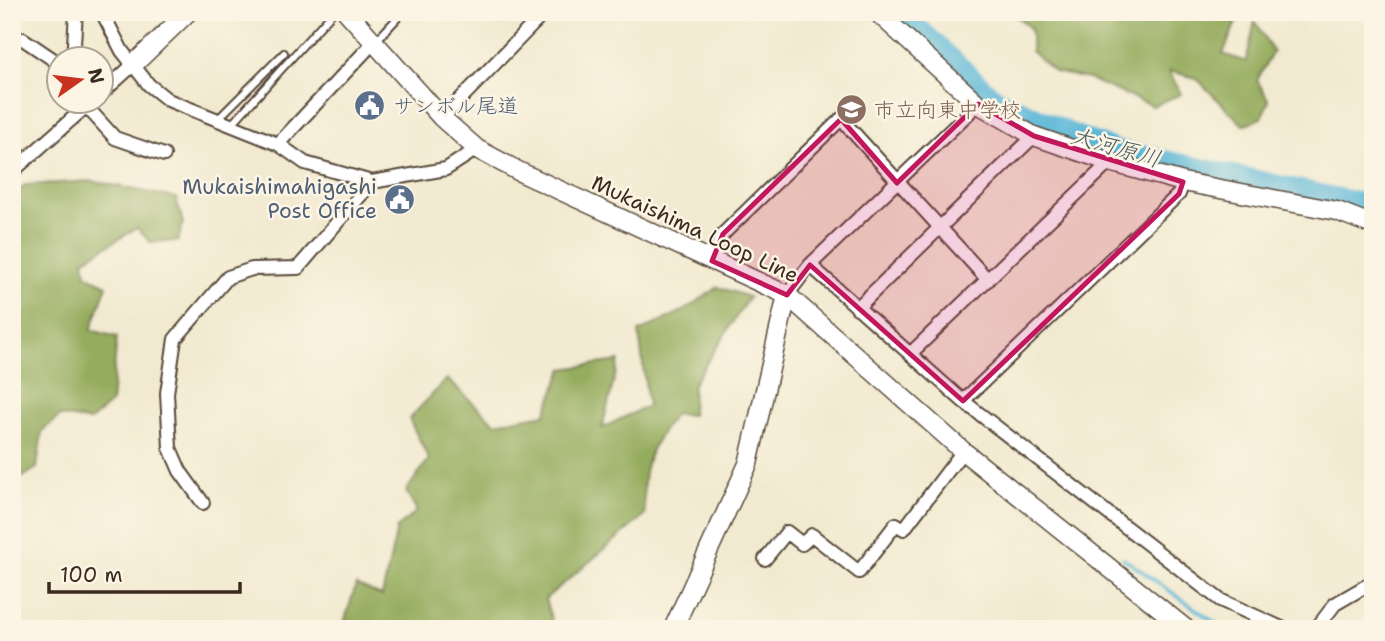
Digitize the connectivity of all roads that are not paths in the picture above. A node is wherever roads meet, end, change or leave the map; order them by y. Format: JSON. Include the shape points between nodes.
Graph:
{"nodes":[{"id":1,"x":76,"y":12,"type":"edge"},
{"id":2,"x":102,"y":12,"type":"edge"},
{"id":3,"x":188,"y":12,"type":"edge"},
{"id":4,"x":333,"y":12,"type":"edge"},
{"id":5,"x":347,"y":12,"type":"edge"},
{"id":6,"x":403,"y":12,"type":"edge"},
{"id":7,"x":545,"y":12,"type":"edge"},
{"id":8,"x":877,"y":12,"type":"edge"},
{"id":9,"x":23,"y":38,"type":"dead end"},
{"id":10,"x":374,"y":42,"type":"junction"},
{"id":11,"x":74,"y":46,"type":"edge"},
{"id":12,"x":46,"y":54,"type":"edge"},
{"id":13,"x":284,"y":54,"type":"dead end"},
{"id":14,"x":133,"y":65,"type":"junction"},
{"id":15,"x":116,"y":80,"type":"edge"},
{"id":16,"x":978,"y":104,"type":"junction"},
{"id":17,"x":75,"y":116,"type":"edge"},
{"id":18,"x":98,"y":116,"type":"edge"},
{"id":19,"x":442,"y":118,"type":"junction"},
{"id":20,"x":217,"y":121,"type":"junction"},
{"id":21,"x":230,"y":126,"type":"junction"},
{"id":22,"x":1034,"y":136,"type":"junction"},
{"id":23,"x":278,"y":144,"type":"junction"},
{"id":24,"x":477,"y":149,"type":"junction"},
{"id":25,"x":164,"y":155,"type":"dead end"},
{"id":26,"x":1110,"y":162,"type":"junction"},
{"id":27,"x":12,"y":172,"type":"edge"},
{"id":28,"x":372,"y":182,"type":"junction"},
{"id":29,"x":1183,"y":182,"type":"junction"},
{"id":30,"x":897,"y":183,"type":"junction"},
{"id":31,"x":1373,"y":225,"type":"edge"},
{"id":32,"x":940,"y":228,"type":"junction"},
{"id":33,"x":712,"y":261,"type":"junction"},
{"id":34,"x":810,"y":265,"type":"junction"},
{"id":35,"x":988,"y":281,"type":"junction"},
{"id":36,"x":787,"y":295,"type":"junction"},
{"id":37,"x":857,"y":308,"type":"junction"},
{"id":38,"x":910,"y":354,"type":"junction"},
{"id":39,"x":963,"y":401,"type":"junction"},
{"id":40,"x":963,"y":451,"type":"junction"},
{"id":41,"x":203,"y":503,"type":"dead end"},
{"id":42,"x":765,"y":559,"type":"dead end"},
{"id":43,"x":1373,"y":582,"type":"edge"},
{"id":44,"x":676,"y":627,"type":"edge"},
{"id":45,"x":1186,"y":629,"type":"edge"},
{"id":46,"x":1284,"y":629,"type":"edge"},
{"id":47,"x":1316,"y":629,"type":"edge"}],
"edges":[{"from":1,"to":11,"type":"street"},
{"from":2,"to":14,"type":"street"},
{"from":3,"to":14,"type":"main road"},
{"from":4,"to":21,"type":"lane"},
{"from":5,"to":10,"type":"main road","name":"Mukaishima Loop Line"},
{"from":6,"to":10,"type":"lane"},
{"from":7,"to":19,"type":"street"},
{"from":8,"to":16,"type":"main road"},
{"from":9,"to":12,"type":"street"},
{"from":10,"to":19,"type":"main road","name":"Mukaishima Loop Line"},
{"from":10,"to":23,"type":"street"},
{"from":13,"to":20,"type":"lane"},
{"from":14,"to":15,"type":"street"},
{"from":14,"to":20,"type":"street","via":[[168,100]]},
{"from":16,"to":22,"type":"main road"},
{"from":16,"to":30,"type":"street"},
{"from":17,"to":27,"type":"street"},
{"from":18,"to":25,"type":"street","via":[[115,138]]},
{"from":19,"to":24,"type":"main road","name":"Mukaishima Loop Line"},
{"from":20,"to":21,"type":"street"},
{"from":21,"to":23,"type":"street"},
{"from":22,"to":26,"type":"main road"},
{"from":22,"to":32,"type":"street"},
{"from":23,"to":28,"type":"street","via":[[305,163]]},
{"from":24,"to":28,"type":"street","via":[[446,169]]},
{"from":24,"to":33,"type":"main road","name":"Mukaishima Loop Line"},
{"from":26,"to":29,"type":"main road"},
{"from":26,"to":35,"type":"street"},
{"from":28,"to":41,"type":"street","via":[[298,268],[252,269],[228,277],[175,339],[167,393],[170,448]]},
{"from":29,"to":31,"type":"main road","via":[[1337,211]]},
{"from":29,"to":39,"type":"street","via":[[1179,194]]},
{"from":30,"to":32,"type":"street"},
{"from":30,"to":33,"type":"street","via":[[841,119],[723,233]]},
{"from":30,"to":34,"type":"street"},
{"from":32,"to":35,"type":"street"},
{"from":32,"to":37,"type":"street"},
{"from":33,"to":36,"type":"main road","name":"Mukaishima Loop Line"},
{"from":34,"to":36,"type":"street"},
{"from":34,"to":37,"type":"street"},
{"from":35,"to":38,"type":"street"},
{"from":36,"to":40,"type":"main road","name":"Mukaishima Loop Line"},
{"from":36,"to":44,"type":"main road","via":[[748,464]]},
{"from":37,"to":38,"type":"street"},
{"from":38,"to":39,"type":"street"},
{"from":39,"to":46,"type":"street","via":[[1220,600]]},
{"from":40,"to":42,"type":"street","via":[[904,529],[896,524],[859,572],[812,535],[802,544],[787,532]]},
{"from":40,"to":45,"type":"main road","name":"Mukaishima Loop Line"},
{"from":43,"to":47,"type":"street","via":[[1335,604]]}]}
